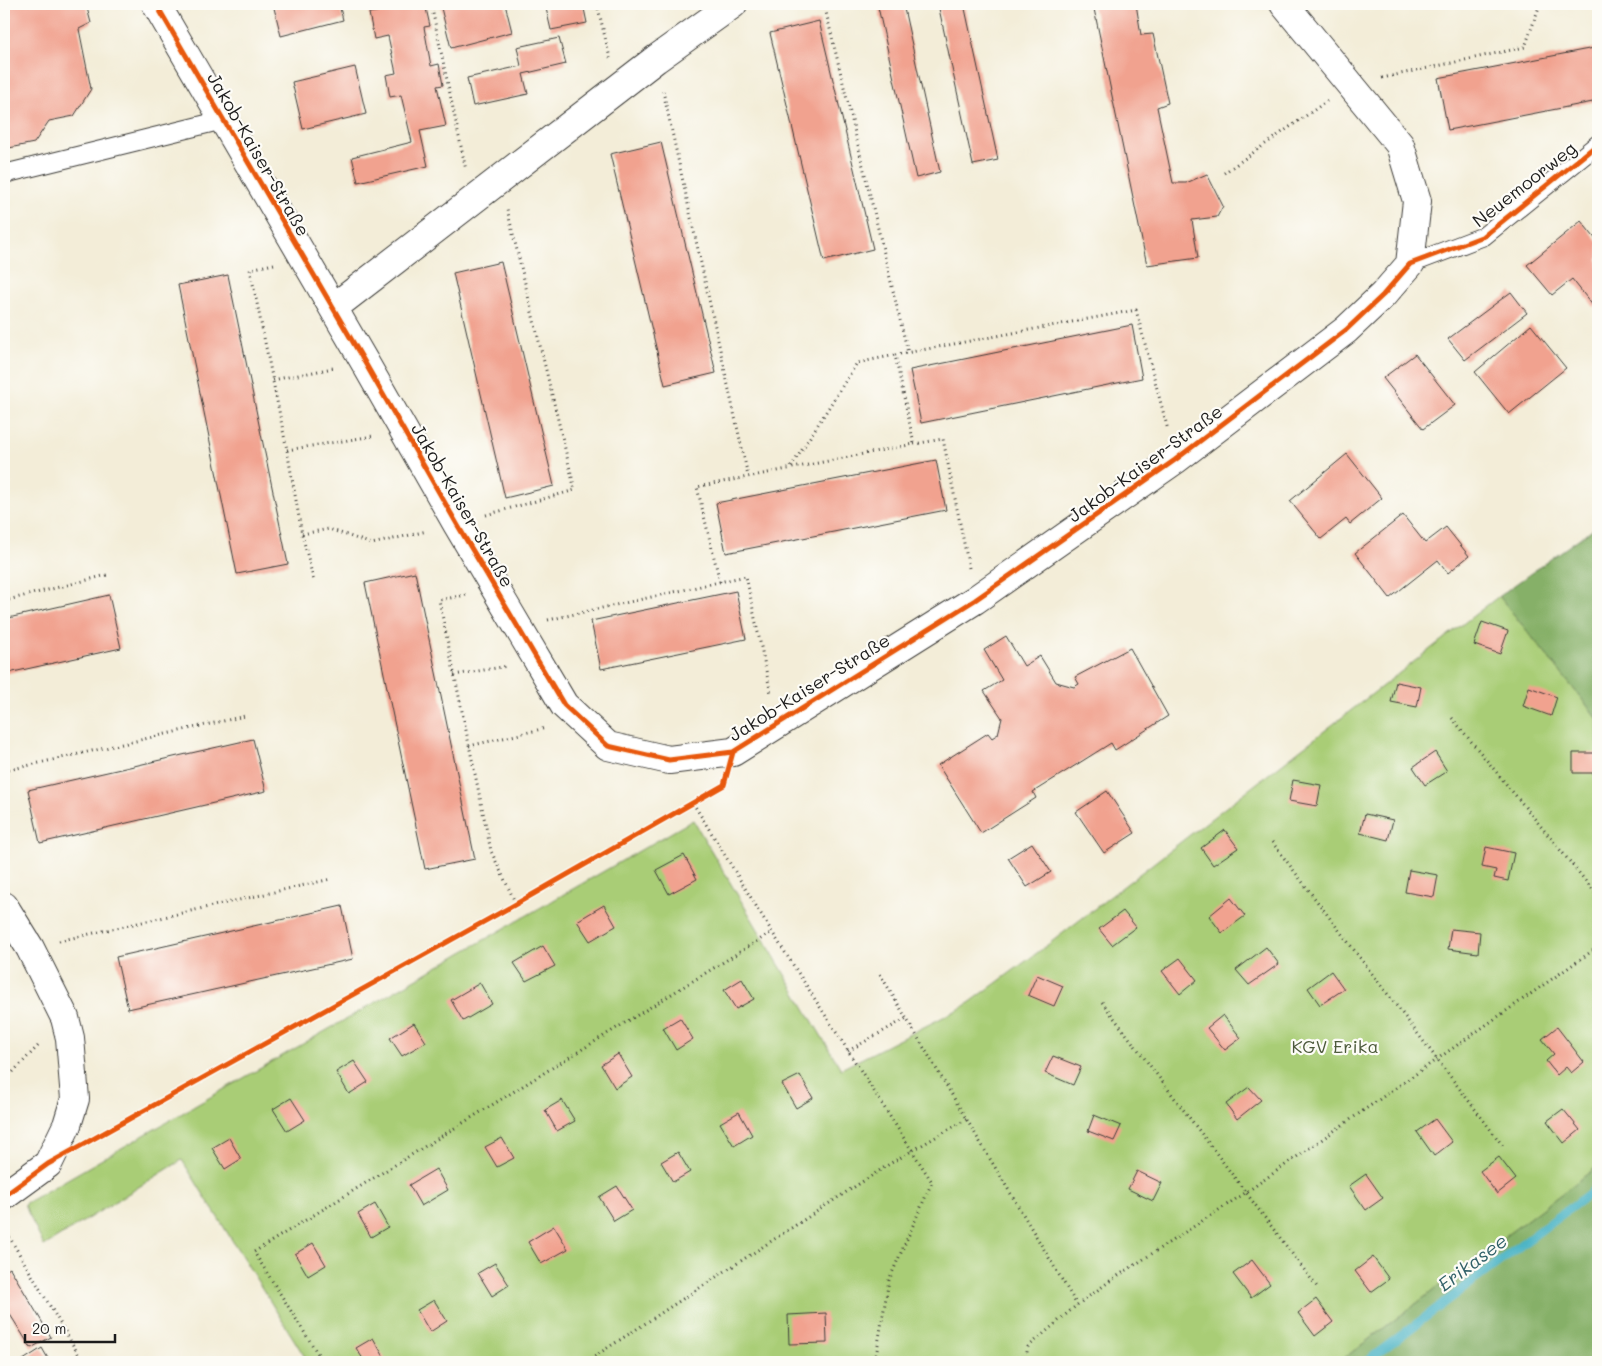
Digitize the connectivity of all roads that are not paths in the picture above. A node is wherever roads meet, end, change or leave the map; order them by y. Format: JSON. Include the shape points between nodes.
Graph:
{"nodes":[{"id":1,"x":156,"y":4,"type":"edge"},
{"id":2,"x":733,"y":4,"type":"edge"},
{"id":3,"x":1284,"y":4,"type":"edge"},
{"id":4,"x":223,"y":120,"type":"junction"},
{"id":5,"x":1598,"y":144,"type":"edge"},
{"id":6,"x":4,"y":174,"type":"edge"},
{"id":7,"x":1410,"y":264,"type":"junction"},
{"id":8,"x":333,"y":308,"type":"junction"},
{"id":9,"x":4,"y":906,"type":"edge"},
{"id":10,"x":4,"y":1196,"type":"edge"}],
"edges":[{"from":1,"to":4,"type":"street","name":"Jakob-Kaiser-Straße"},
{"from":2,"to":8,"type":"street","via":[[656,58]]},
{"from":3,"to":7,"type":"street","via":[[1400,145],[1417,201]]},
{"from":4,"to":6,"type":"lane"},
{"from":4,"to":8,"type":"street","name":"Jakob-Kaiser-Straße"},
{"from":5,"to":7,"type":"lane","name":"Neuemoorweg","via":[[1484,236]]},
{"from":7,"to":8,"type":"street","name":"Jakob-Kaiser-Straße","via":[[1383,296],[1346,330],[1176,460],[975,600],[733,752],[669,760],[608,746],[564,705]]},
{"from":9,"to":10,"type":"street","via":[[30,948],[65,1018],[70,1038],[75,1100],[48,1164]]}]}
